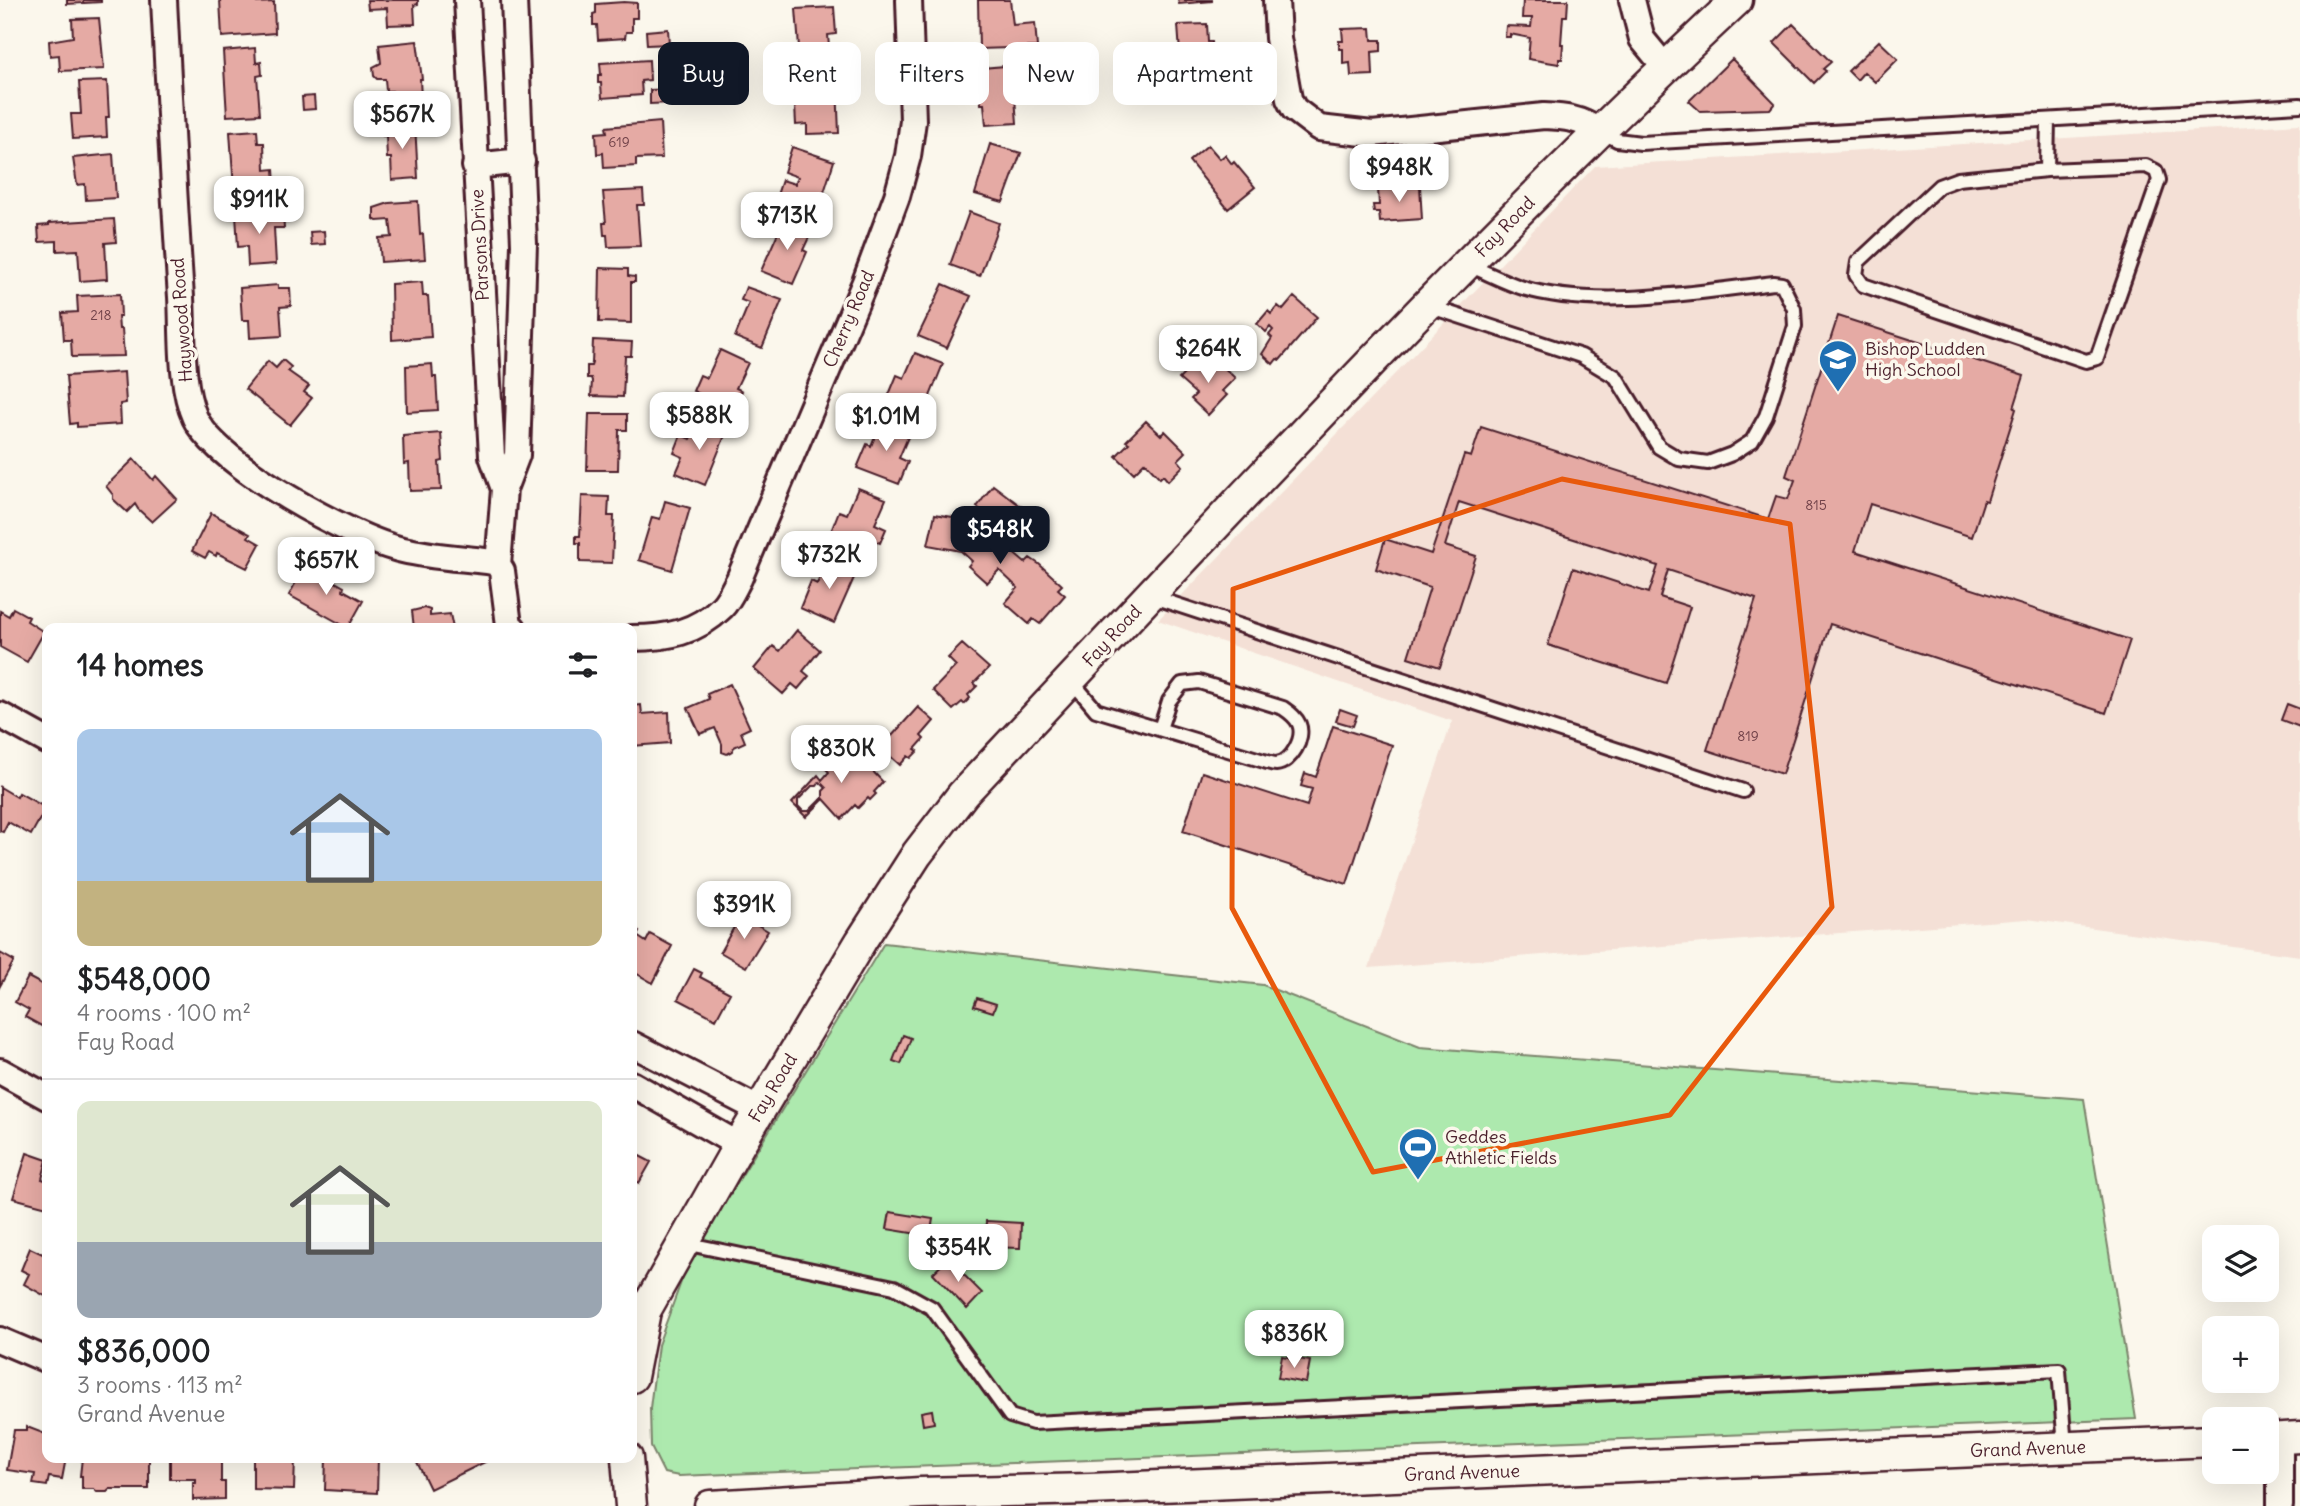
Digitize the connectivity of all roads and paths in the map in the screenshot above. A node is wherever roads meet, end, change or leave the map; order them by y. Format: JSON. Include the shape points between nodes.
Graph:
{"nodes":[{"id":1,"x":164,"y":0,"type":"edge"},
{"id":2,"x":467,"y":0,"type":"edge"},
{"id":3,"x":514,"y":0,"type":"edge"},
{"id":4,"x":909,"y":0,"type":"edge"},
{"id":5,"x":1276,"y":0,"type":"edge"},
{"id":6,"x":1632,"y":0,"type":"edge"},
{"id":7,"x":1737,"y":0,"type":"edge"},
{"id":8,"x":1665,"y":67,"type":"junction"},
{"id":9,"x":2300,"y":105,"type":"edge"},
{"id":10,"x":2048,"y":120,"type":"junction"},
{"id":11,"x":1598,"y":131,"type":"junction"},
{"id":12,"x":522,"y":160,"type":"junction"},
{"id":13,"x":475,"y":166,"type":"junction"},
{"id":14,"x":2047,"y":170,"type":"junction"},
{"id":15,"x":1468,"y":265,"type":"junction"},
{"id":16,"x":1428,"y":306,"type":"junction"},
{"id":17,"x":504,"y":489,"type":"junction"},
{"id":18,"x":498,"y":565,"type":"junction"},
{"id":19,"x":1150,"y":596,"type":"junction"},
{"id":20,"x":509,"y":623,"type":"edge"},
{"id":21,"x":637,"y":638,"type":"edge"},
{"id":22,"x":1071,"y":680,"type":"junction"},
{"id":23,"x":0,"y":715,"type":"edge"},
{"id":24,"x":1160,"y":729,"type":"junction"},
{"id":25,"x":42,"y":738,"type":"edge"},
{"id":26,"x":1743,"y":790,"type":"dead end"},
{"id":27,"x":637,"y":1047,"type":"edge"},
{"id":28,"x":0,"y":1072,"type":"edge"},
{"id":29,"x":637,"y":1087,"type":"edge"},
{"id":30,"x":42,"y":1094,"type":"edge"},
{"id":31,"x":760,"y":1110,"type":"junction"},
{"id":32,"x":739,"y":1145,"type":"junction"},
{"id":33,"x":684,"y":1243,"type":"junction"},
{"id":34,"x":0,"y":1340,"type":"edge"},
{"id":35,"x":637,"y":1352,"type":"edge"},
{"id":36,"x":42,"y":1358,"type":"edge"},
{"id":37,"x":2282,"y":1438,"type":"edge"},
{"id":38,"x":2202,"y":1441,"type":"edge"},
{"id":39,"x":2065,"y":1447,"type":"junction"},
{"id":40,"x":627,"y":1463,"type":"edge"},
{"id":41,"x":1091,"y":1498,"type":"edge"},
{"id":42,"x":631,"y":1506,"type":"edge"},
{"id":43,"x":710,"y":1506,"type":"edge"},
{"id":44,"x":2280,"y":1506,"type":"edge"}],
"edges":[{"from":1,"to":18,"type":"street","name":"Haywood Road","via":[[187,387],[195,419],[230,459],[347,528],[401,550]]},
{"from":2,"to":13,"type":"street","name":"Parsons Drive"},
{"from":3,"to":12,"type":"street","name":"Parsons Drive"},
{"from":4,"to":21,"type":"street","name":"Cherry Road","via":[[913,121],[908,156],[866,282],[739,579],[723,606],[691,630],[663,638]]},
{"from":5,"to":11,"type":"street","via":[[1289,100],[1293,109],[1319,128],[1372,134],[1544,116],[1585,121]]},
{"from":6,"to":8,"type":"street","via":[[1642,39]]},
{"from":7,"to":8,"type":"street","name":"Fay Road"},
{"from":8,"to":11,"type":"street","name":"Fay Road"},
{"from":9,"to":10,"type":"lane"},
{"from":10,"to":11,"type":"lane","via":[[1641,143],[1617,140]]},
{"from":10,"to":14,"type":"lane"},
{"from":11,"to":15,"type":"street","name":"Fay Road"},
{"from":12,"to":13,"type":"street"},
{"from":12,"to":17,"type":"street","name":"Parsons Drive","via":[[517,455]]},
{"from":13,"to":17,"type":"street","name":"Parsons Drive","via":[[492,456]]},
{"from":14,"to":14,"type":"lane","via":[[1958,179],[1939,186],[1858,262],[1856,275],[1863,285],[2085,361],[2097,358],[2159,180],[2156,171],[2146,166]]},
{"from":15,"to":16,"type":"street","name":"Fay Road"},
{"from":15,"to":16,"type":"lane","via":[[1523,288],[1572,297],[1615,298],[1782,284],[1794,309],[1795,326],[1766,416],[1752,441],[1708,463],[1679,459],[1658,447],[1616,377],[1581,356]]},
{"from":16,"to":19,"type":"street","name":"Fay Road"},
{"from":17,"to":18,"type":"street","name":"Parsons Drive"},
{"from":18,"to":20,"type":"street"},
{"from":19,"to":22,"type":"street","name":"Fay Road"},
{"from":19,"to":26,"type":"lane"},
{"from":22,"to":24,"type":"lane","via":[[1096,710]]},
{"from":22,"to":31,"type":"street","name":"Fay Road","via":[[963,794],[917,854]]},
{"from":23,"to":25,"type":"street"},
{"from":24,"to":24,"type":"lane","via":[[1277,764],[1290,758],[1300,739],[1300,726],[1283,708],[1199,682],[1182,684],[1169,701]]},
{"from":27,"to":31,"type":"street"},
{"from":28,"to":30,"type":"street"},
{"from":29,"to":32,"type":"street"},
{"from":31,"to":32,"type":"street","name":"Fay Road"},
{"from":32,"to":33,"type":"street","name":"Fay Road"},
{"from":33,"to":35,"type":"street","name":"Fay Road","via":[[645,1311]]},
{"from":33,"to":39,"type":"lane","via":[[894,1287],[932,1308],[1010,1416],[1033,1423],[2059,1370]]},
{"from":34,"to":36,"type":"street"},
{"from":37,"to":44,"type":"street"},
{"from":38,"to":39,"type":"street","name":"Grand Avenue"},
{"from":39,"to":41,"type":"street","name":"Grand Avenue"},
{"from":40,"to":42,"type":"street"},
{"from":41,"to":43,"type":"street","name":"Grand Avenue","via":[[920,1493]]}]}
